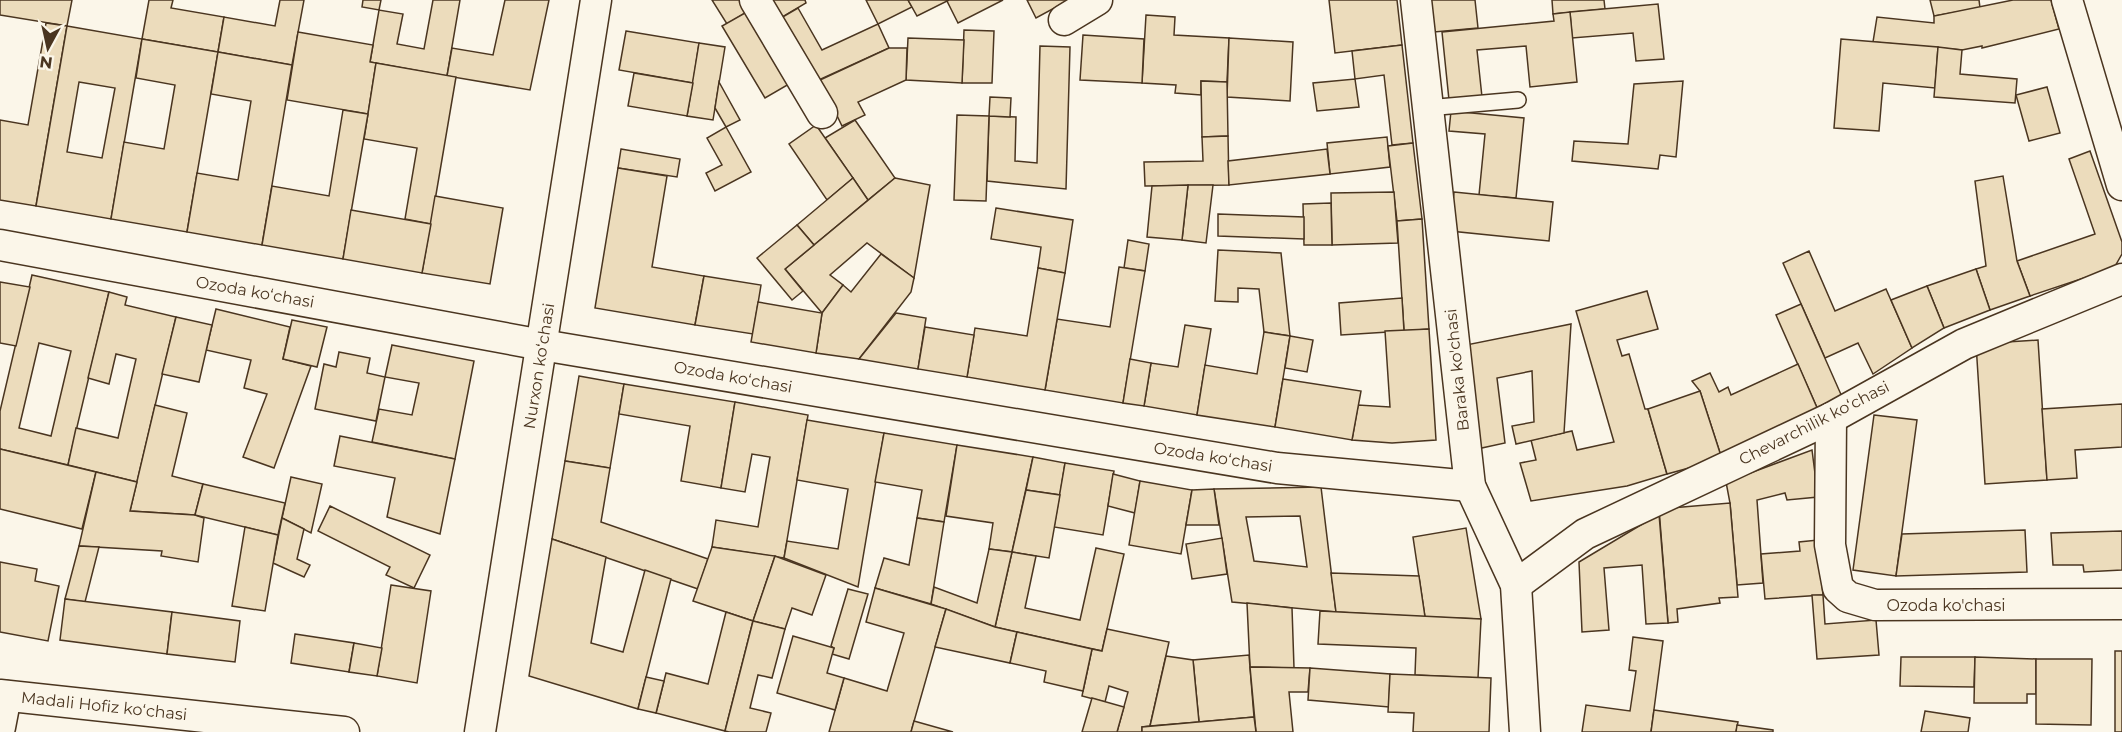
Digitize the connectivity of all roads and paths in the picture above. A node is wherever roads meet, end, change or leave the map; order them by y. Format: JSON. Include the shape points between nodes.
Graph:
{"nodes":[{"id":1,"x":596,"y":0,"type":"edge"},
{"id":2,"x":755,"y":0,"type":"edge"},
{"id":3,"x":1097,"y":0,"type":"edge"},
{"id":4,"x":1416,"y":0,"type":"edge"},
{"id":5,"x":2067,"y":0,"type":"edge"},
{"id":6,"x":1064,"y":20,"type":"dead end"},
{"id":7,"x":1518,"y":100,"type":"dead end"},
{"id":8,"x":1427,"y":108,"type":"junction"},
{"id":9,"x":822,"y":113,"type":"dead end"},
{"id":10,"x":2122,"y":185,"type":"edge"},
{"id":11,"x":0,"y":245,"type":"edge"},
{"id":12,"x":2122,"y":279,"type":"edge"},
{"id":13,"x":542,"y":345,"type":"junction"},
{"id":14,"x":1831,"y":418,"type":"junction"},
{"id":15,"x":1470,"y":486,"type":"junction"},
{"id":16,"x":1516,"y":585,"type":"junction"},
{"id":17,"x":2122,"y":604,"type":"edge"},
{"id":18,"x":3,"y":695,"type":"edge"},
{"id":19,"x":0,"y":727,"type":"edge"},
{"id":20,"x":344,"y":732,"type":"edge"},
{"id":21,"x":480,"y":732,"type":"edge"},
{"id":22,"x":1525,"y":732,"type":"edge"}],
"edges":[{"from":1,"to":13,"type":"street","name":"Nurxon koʻchasi"},
{"from":2,"to":9,"type":"street"},
{"from":3,"to":6,"type":"street"},
{"from":4,"to":8,"type":"street","name":"Baraka ko'chasi"},
{"from":5,"to":10,"type":"street"},
{"from":7,"to":8,"type":"lane"},
{"from":8,"to":15,"type":"street","name":"Baraka ko'chasi"},
{"from":11,"to":13,"type":"street","name":"Ozoda koʻchasi"},
{"from":12,"to":14,"type":"street","name":"Chevarchilik koʻchasi","via":[[1964,344]]},
{"from":13,"to":15,"type":"street","name":"Ozoda koʻchasi","via":[[1277,468]]},
{"from":13,"to":21,"type":"street","name":"Nurxon koʻchasi"},
{"from":14,"to":16,"type":"street","name":"Chevarchilik koʻchasi","via":[[1586,534]]},
{"from":14,"to":17,"type":"street","name":"Ozoda ko'chasi","via":[[1830,545],[1838,588],[1848,597],[1875,605]]},
{"from":15,"to":16,"type":"street","name":"Baraka ko'chasi"},
{"from":16,"to":22,"type":"street","name":"Baraka ko'chasi"},
{"from":18,"to":19,"type":"street","name":"Madali Hofiz koʻchasi"},
{"from":18,"to":20,"type":"street","name":"Madali Hofiz koʻchasi"}]}
